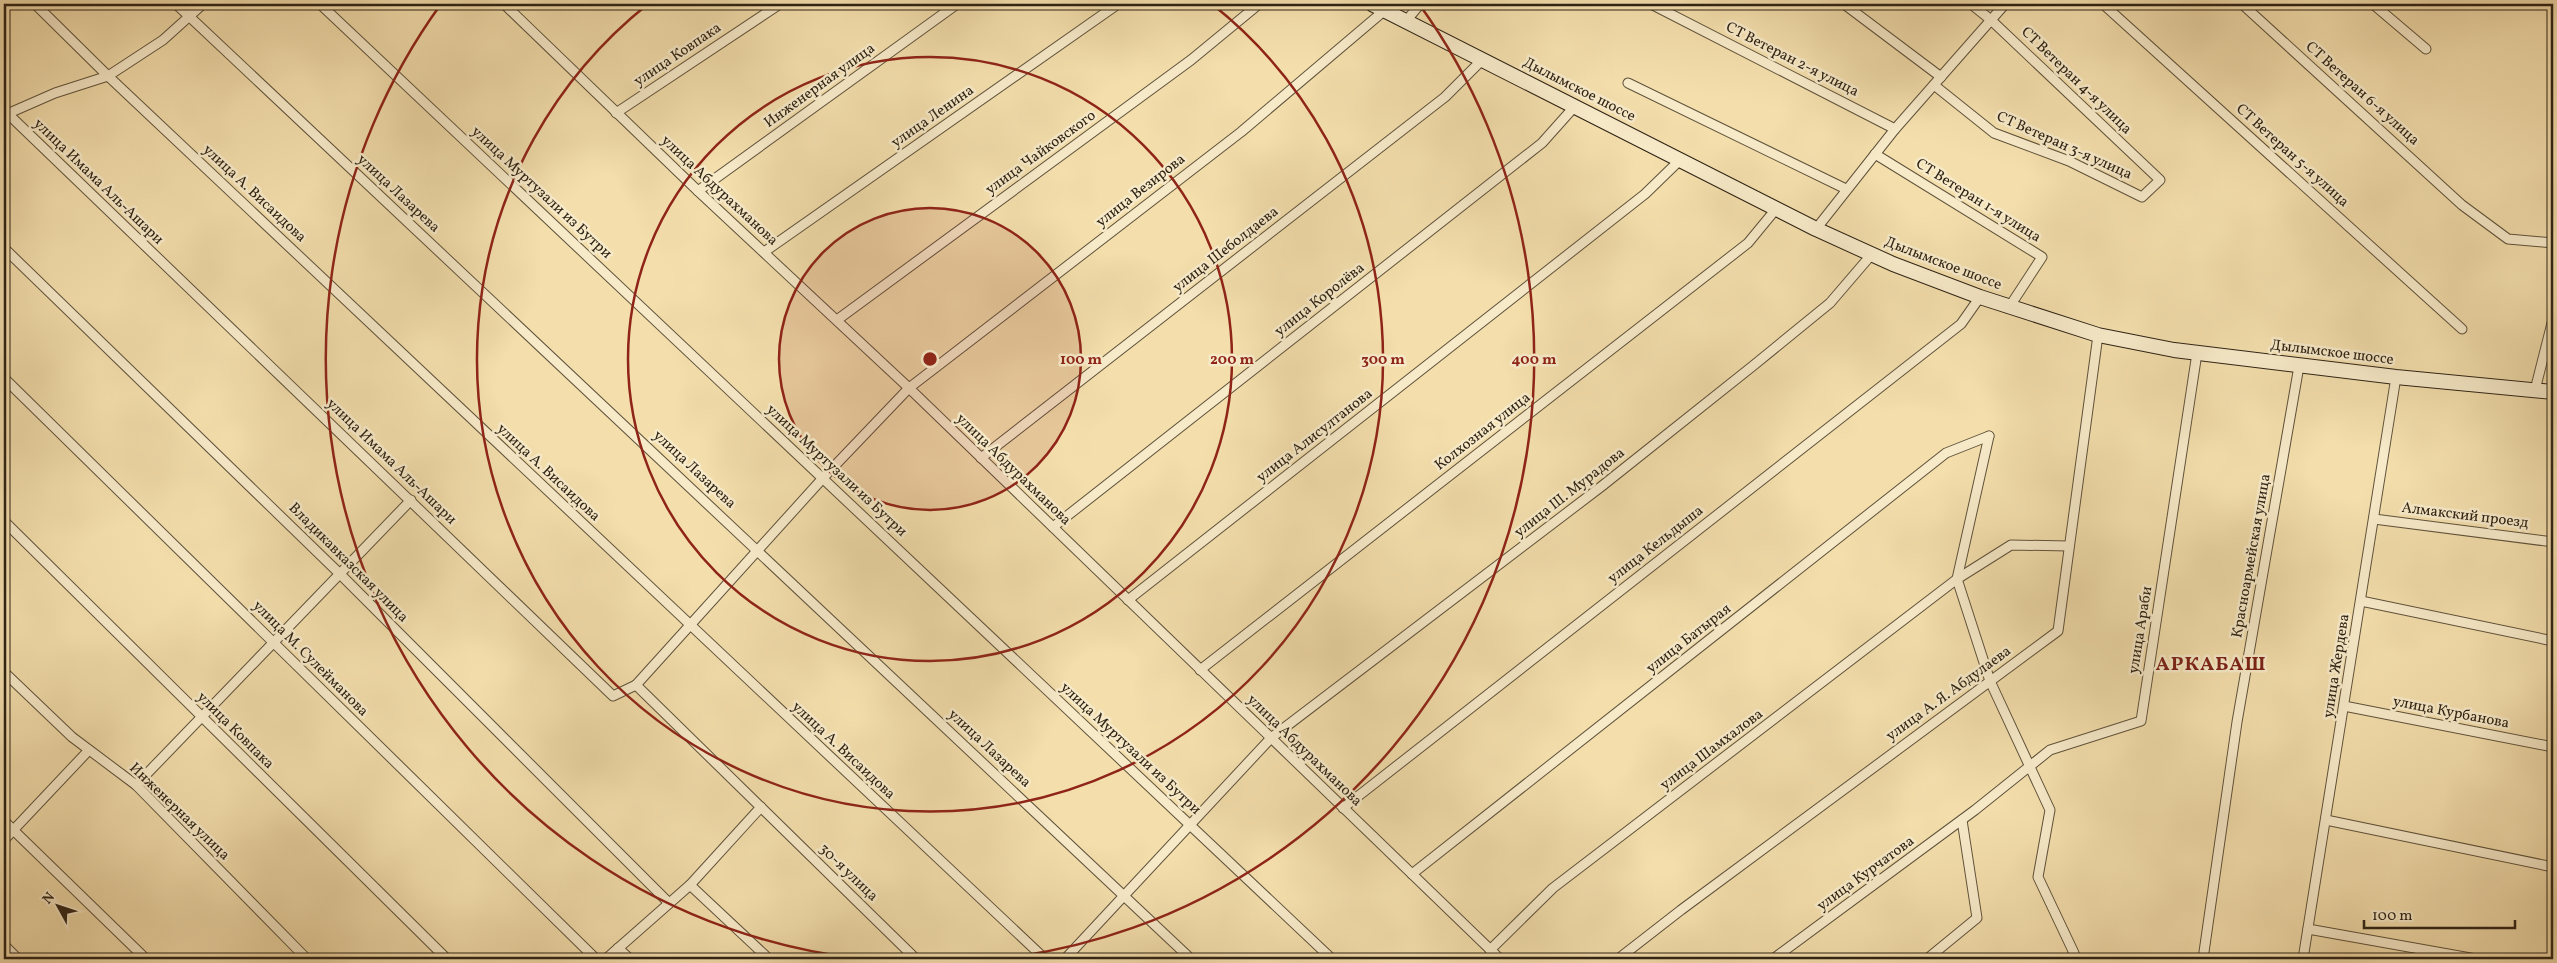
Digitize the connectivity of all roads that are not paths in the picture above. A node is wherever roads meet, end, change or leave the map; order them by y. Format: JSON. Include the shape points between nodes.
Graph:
{"nodes":[{"id":1,"x":35,"y":4,"type":"edge"},
{"id":2,"x":176,"y":4,"type":"edge"},
{"id":3,"x":203,"y":4,"type":"edge"},
{"id":4,"x":320,"y":4,"type":"edge"},
{"id":5,"x":504,"y":4,"type":"edge"},
{"id":6,"x":779,"y":4,"type":"edge"},
{"id":7,"x":957,"y":4,"type":"edge"},
{"id":8,"x":1118,"y":4,"type":"edge"},
{"id":9,"x":1259,"y":4,"type":"edge"},
{"id":10,"x":1372,"y":4,"type":"edge"},
{"id":11,"x":1420,"y":4,"type":"edge"},
{"id":12,"x":1651,"y":4,"type":"edge"},
{"id":13,"x":1844,"y":4,"type":"edge"},
{"id":14,"x":1971,"y":4,"type":"edge"},
{"id":15,"x":2006,"y":4,"type":"edge"},
{"id":16,"x":2103,"y":4,"type":"edge"},
{"id":17,"x":2242,"y":4,"type":"edge"},
{"id":18,"x":2373,"y":4,"type":"edge"},
{"id":19,"x":1385,"y":10,"type":"junction"},
{"id":20,"x":190,"y":18,"type":"junction"},
{"id":21,"x":1407,"y":20,"type":"junction"},
{"id":22,"x":1991,"y":20,"type":"junction"},
{"id":23,"x":2426,"y":49,"type":"dead end"},
{"id":24,"x":1483,"y":59,"type":"junction"},
{"id":25,"x":108,"y":76,"type":"junction"},
{"id":26,"x":1941,"y":77,"type":"junction"},
{"id":27,"x":1628,"y":83,"type":"dead end"},
{"id":28,"x":1934,"y":85,"type":"junction"},
{"id":29,"x":1575,"y":106,"type":"junction"},
{"id":30,"x":6,"y":112,"type":"edge"},
{"id":31,"x":616,"y":112,"type":"junction"},
{"id":32,"x":1895,"y":129,"type":"junction"},
{"id":33,"x":1875,"y":154,"type":"junction"},
{"id":34,"x":1680,"y":160,"type":"junction"},
{"id":35,"x":2160,"y":180,"type":"joint"},
{"id":36,"x":1846,"y":188,"type":"junction"},
{"id":37,"x":698,"y":191,"type":"junction"},
{"id":38,"x":1776,"y":209,"type":"junction"},
{"id":39,"x":1816,"y":229,"type":"junction"},
{"id":40,"x":2553,"y":243,"type":"edge"},
{"id":41,"x":4,"y":248,"type":"edge"},
{"id":42,"x":764,"y":252,"type":"junction"},
{"id":43,"x":1872,"y":254,"type":"junction"},
{"id":44,"x":1980,"y":297,"type":"junction"},
{"id":45,"x":2010,"y":306,"type":"junction"},
{"id":46,"x":837,"y":320,"type":"junction"},
{"id":47,"x":2553,"y":320,"type":"edge"},
{"id":48,"x":2462,"y":328,"type":"dead end"},
{"id":49,"x":2098,"y":335,"type":"junction"},
{"id":50,"x":2197,"y":353,"type":"junction"},
{"id":51,"x":2299,"y":366,"type":"junction"},
{"id":52,"x":2396,"y":377,"type":"junction"},
{"id":53,"x":4,"y":378,"type":"edge"},
{"id":54,"x":909,"y":388,"type":"junction"},
{"id":55,"x":2535,"y":390,"type":"junction"},
{"id":56,"x":2553,"y":392,"type":"edge"},
{"id":57,"x":981,"y":458,"type":"junction"},
{"id":58,"x":823,"y":478,"type":"junction"},
{"id":59,"x":411,"y":500,"type":"junction"},
{"id":60,"x":2374,"y":519,"type":"junction"},
{"id":61,"x":4,"y":522,"type":"edge"},
{"id":62,"x":1053,"y":527,"type":"junction"},
{"id":63,"x":2553,"y":542,"type":"edge"},
{"id":64,"x":2069,"y":546,"type":"junction"},
{"id":65,"x":758,"y":550,"type":"junction"},
{"id":66,"x":340,"y":574,"type":"junction"},
{"id":67,"x":1957,"y":579,"type":"junction"},
{"id":68,"x":1128,"y":600,"type":"junction"},
{"id":69,"x":2361,"y":601,"type":"junction"},
{"id":70,"x":689,"y":626,"type":"junction"},
{"id":71,"x":2553,"y":641,"type":"edge"},
{"id":72,"x":274,"y":643,"type":"junction"},
{"id":73,"x":1200,"y":670,"type":"junction"},
{"id":74,"x":4,"y":672,"type":"edge"},
{"id":75,"x":1990,"y":681,"type":"junction"},
{"id":76,"x":636,"y":685,"type":"junction"},
{"id":77,"x":2344,"y":706,"type":"junction"},
{"id":78,"x":201,"y":717,"type":"junction"},
{"id":79,"x":1271,"y":738,"type":"junction"},
{"id":80,"x":2553,"y":747,"type":"edge"},
{"id":81,"x":89,"y":750,"type":"junction"},
{"id":82,"x":2030,"y":766,"type":"junction"},
{"id":83,"x":136,"y":785,"type":"junction"},
{"id":84,"x":761,"y":807,"type":"junction"},
{"id":85,"x":1343,"y":808,"type":"junction"},
{"id":86,"x":1975,"y":810,"type":"joint"},
{"id":87,"x":1962,"y":820,"type":"junction"},
{"id":88,"x":2326,"y":820,"type":"junction"},
{"id":89,"x":4,"y":821,"type":"edge"},
{"id":90,"x":1190,"y":826,"type":"junction"},
{"id":91,"x":13,"y":830,"type":"junction"},
{"id":92,"x":4,"y":840,"type":"edge"},
{"id":93,"x":2553,"y":867,"type":"edge"},
{"id":94,"x":1412,"y":874,"type":"junction"},
{"id":95,"x":690,"y":885,"type":"junction"},
{"id":96,"x":1124,"y":896,"type":"junction"},
{"id":97,"x":669,"y":903,"type":"junction"},
{"id":98,"x":2308,"y":929,"type":"junction"},
{"id":99,"x":4,"y":945,"type":"edge"},
{"id":100,"x":618,"y":948,"type":"junction"},
{"id":101,"x":1490,"y":950,"type":"junction"},
{"id":102,"x":18,"y":959,"type":"edge"},
{"id":103,"x":146,"y":959,"type":"edge"},
{"id":104,"x":307,"y":959,"type":"edge"},
{"id":105,"x":447,"y":959,"type":"edge"},
{"id":106,"x":596,"y":959,"type":"edge"},
{"id":107,"x":606,"y":959,"type":"edge"},
{"id":108,"x":630,"y":959,"type":"edge"},
{"id":109,"x":769,"y":959,"type":"edge"},
{"id":110,"x":916,"y":959,"type":"edge"},
{"id":111,"x":1044,"y":959,"type":"edge"},
{"id":112,"x":1064,"y":959,"type":"edge"},
{"id":113,"x":1191,"y":959,"type":"edge"},
{"id":114,"x":1332,"y":959,"type":"edge"},
{"id":115,"x":1500,"y":959,"type":"edge"},
{"id":116,"x":1618,"y":959,"type":"edge"},
{"id":117,"x":1773,"y":959,"type":"edge"},
{"id":118,"x":1927,"y":959,"type":"edge"},
{"id":119,"x":2070,"y":959,"type":"edge"},
{"id":120,"x":2203,"y":959,"type":"edge"},
{"id":121,"x":2303,"y":959,"type":"edge"},
{"id":122,"x":2476,"y":959,"type":"edge"}],
"edges":[{"from":1,"to":25,"type":"street","name":"улица А. Висаидова"},
{"from":2,"to":20,"type":"street","name":"улица Лазарева"},
{"from":3,"to":20,"type":"street"},
{"from":4,"to":58,"type":"street","name":"улица Муртузали из Бутри"},
{"from":5,"to":31,"type":"street","name":"улица Абдурахманова"},
{"from":6,"to":31,"type":"street","name":"улица Ковпака"},
{"from":7,"to":37,"type":"street","name":"Инженерная улица"},
{"from":8,"to":42,"type":"street","name":"улица Ленина"},
{"from":9,"to":46,"type":"street","name":"улица Чайковского","via":[[1183,66]]},
{"from":10,"to":19,"type":"main road","name":"Дылымское шоссе"},
{"from":11,"to":21,"type":"street"},
{"from":12,"to":32,"type":"street","name":"СТ Ветеран 2-я улица"},
{"from":13,"to":26,"type":"street"},
{"from":14,"to":22,"type":"street","name":"СТ Ветеран 4-я улица"},
{"from":15,"to":22,"type":"street"},
{"from":16,"to":48,"type":"street","name":"СТ Ветеран 5-я улица"},
{"from":17,"to":40,"type":"street","name":"СТ Ветеран 6-я улица","via":[[2462,205],[2508,239]]},
{"from":18,"to":23,"type":"street"},
{"from":19,"to":21,"type":"main road","name":"Дылымское шоссе"},
{"from":19,"to":54,"type":"street","name":"улица Везирова","via":[[1241,132]]},
{"from":20,"to":25,"type":"street"},
{"from":20,"to":65,"type":"street","name":"улица Лазарева"},
{"from":21,"to":24,"type":"main road","name":"Дылымское шоссе"},
{"from":22,"to":26,"type":"street"},
{"from":22,"to":35,"type":"street","name":"СТ Ветеран 4-я улица"},
{"from":24,"to":29,"type":"main road","name":"Дылымское шоссе"},
{"from":24,"to":57,"type":"street","name":"улица Шеболдаева","via":[[1445,97]]},
{"from":25,"to":30,"type":"street"},
{"from":25,"to":70,"type":"street","name":"улица А. Висаидова"},
{"from":26,"to":28,"type":"street"},
{"from":27,"to":36,"type":"street"},
{"from":28,"to":32,"type":"street"},
{"from":28,"to":35,"type":"street","name":"СТ Ветеран 3-я улица","via":[[1994,134],[2069,161],[2142,197]]},
{"from":29,"to":34,"type":"main road","name":"Дылымское шоссе"},
{"from":29,"to":62,"type":"street","name":"улица Королёва","via":[[1542,143]]},
{"from":30,"to":59,"type":"street","name":"улица Имама Аль-Ашари"},
{"from":31,"to":37,"type":"street","name":"улица Абдурахманова"},
{"from":32,"to":33,"type":"street"},
{"from":33,"to":36,"type":"street"},
{"from":33,"to":45,"type":"street","name":"СТ Ветеран 1-я улица","via":[[2042,257]]},
{"from":34,"to":38,"type":"main road","name":"Дылымское шоссе"},
{"from":34,"to":68,"type":"street","name":"улица Алисултанова","via":[[1645,194]]},
{"from":36,"to":39,"type":"street"},
{"from":37,"to":42,"type":"street","name":"улица Абдурахманова"},
{"from":38,"to":39,"type":"main road","name":"Дылымское шоссе"},
{"from":38,"to":73,"type":"street","name":"Колхозная улица","via":[[1748,243]]},
{"from":39,"to":43,"type":"main road","name":"Дылымское шоссе"},
{"from":41,"to":66,"type":"street","name":"Владикавказская улица"},
{"from":42,"to":46,"type":"street","name":"улица Абдурахманова"},
{"from":43,"to":44,"type":"main road","name":"Дылымское шоссе"},
{"from":43,"to":79,"type":"street","name":"улица Ш. Мурадова","via":[[1830,303],[1754,365],[1602,486]]},
{"from":44,"to":45,"type":"main road","name":"Дылымское шоссе"},
{"from":44,"to":85,"type":"street","name":"улица Кельдыша","via":[[1961,324]]},
{"from":45,"to":49,"type":"main road","name":"Дылымское шоссе"},
{"from":46,"to":54,"type":"street","name":"улица Абдурахманова"},
{"from":47,"to":55,"type":"street"},
{"from":49,"to":50,"type":"main road","name":"Дылымское шоссе"},
{"from":49,"to":64,"type":"street","name":"улица А. Я. Абдулаева"},
{"from":50,"to":51,"type":"main road","name":"Дылымское шоссе"},
{"from":50,"to":82,"type":"street","name":"улица Араби","via":[[2141,721],[2050,750]]},
{"from":51,"to":52,"type":"main road","name":"Дылымское шоссе"},
{"from":51,"to":120,"type":"street","name":"Красноармейская улица","via":[[2237,722]]},
{"from":52,"to":55,"type":"main road","name":"Дылымское шоссе"},
{"from":52,"to":60,"type":"street","name":"улица Жердева"},
{"from":53,"to":72,"type":"street","name":"улица М. Сулейманова"},
{"from":54,"to":57,"type":"street","name":"улица Абдурахманова"},
{"from":54,"to":58,"type":"street","name":"улица Везирова"},
{"from":55,"to":56,"type":"main road","name":"Дылымское шоссе"},
{"from":57,"to":62,"type":"street","name":"улица Абдурахманова"},
{"from":58,"to":65,"type":"street","name":"улица Везирова"},
{"from":58,"to":90,"type":"street","name":"улица Муртузали из Бутри"},
{"from":59,"to":66,"type":"street"},
{"from":59,"to":76,"type":"street","name":"улица Имама Аль-Ашари","via":[[613,696]]},
{"from":60,"to":63,"type":"street","name":"Алмакский проезд"},
{"from":60,"to":69,"type":"street","name":"улица Жердева"},
{"from":61,"to":78,"type":"street","name":"улица Ковпака"},
{"from":62,"to":68,"type":"street","name":"улица Абдурахманова"},
{"from":64,"to":67,"type":"street","name":"улица Шамхалова","via":[[2011,545]]},
{"from":64,"to":75,"type":"street","name":"улица А. Я. Абдулаева","via":[[2058,631]]},
{"from":65,"to":70,"type":"street","name":"улица Везирова"},
{"from":65,"to":96,"type":"street","name":"улица Лазарева"},
{"from":66,"to":72,"type":"street"},
{"from":66,"to":97,"type":"street","name":"Владикавказская улица"},
{"from":67,"to":75,"type":"street"},
{"from":67,"to":94,"type":"street","name":"улица Батырая","via":[[1989,436],[1946,453]]},
{"from":67,"to":101,"type":"street","name":"улица Шамхалова","via":[[1553,888]]},
{"from":68,"to":73,"type":"street","name":"улица Абдурахманова"},
{"from":69,"to":71,"type":"street"},
{"from":69,"to":77,"type":"street","name":"улица Жердева"},
{"from":70,"to":76,"type":"street","name":"улица Везирова"},
{"from":70,"to":111,"type":"street","name":"улица А. Висаидова"},
{"from":72,"to":78,"type":"street"},
{"from":72,"to":106,"type":"street","name":"улица М. Сулейманова"},
{"from":73,"to":79,"type":"street","name":"улица Абдурахманова"},
{"from":74,"to":81,"type":"street","name":"Инженерная улица"},
{"from":75,"to":82,"type":"street"},
{"from":75,"to":116,"type":"street","name":"улица А. Я. Абдулаева"},
{"from":76,"to":84,"type":"street"},
{"from":77,"to":80,"type":"street","name":"улица Курбанова"},
{"from":77,"to":88,"type":"street","name":"улица Жердева"},
{"from":78,"to":83,"type":"street"},
{"from":78,"to":105,"type":"street","name":"улица Ковпака"},
{"from":79,"to":85,"type":"street","name":"улица Абдурахманова"},
{"from":79,"to":90,"type":"street","name":"улица Ш. Мурадова"},
{"from":81,"to":83,"type":"street","name":"Инженерная улица"},
{"from":81,"to":91,"type":"street"},
{"from":82,"to":86,"type":"street","name":"улица Араби"},
{"from":82,"to":119,"type":"street","via":[[2050,810],[2038,877],[2074,953]]},
{"from":83,"to":104,"type":"street","name":"Инженерная улица"},
{"from":84,"to":95,"type":"street"},
{"from":84,"to":110,"type":"street","name":"30-я улица"},
{"from":85,"to":94,"type":"street","name":"улица Абдурахманова"},
{"from":86,"to":87,"type":"street","name":"улица Курчатова"},
{"from":87,"to":117,"type":"street","name":"улица Курчатова"},
{"from":87,"to":118,"type":"street","via":[[1978,918]]},
{"from":88,"to":93,"type":"street"},
{"from":88,"to":98,"type":"street","name":"улица Жердева"},
{"from":89,"to":91,"type":"street"},
{"from":90,"to":96,"type":"street","name":"улица Ш. Мурадова"},
{"from":90,"to":114,"type":"street","name":"улица Муртузали из Бутри"},
{"from":91,"to":92,"type":"street"},
{"from":91,"to":103,"type":"street"},
{"from":94,"to":101,"type":"street","name":"улица Абдурахманова"},
{"from":95,"to":97,"type":"street"},
{"from":95,"to":109,"type":"street"},
{"from":96,"to":112,"type":"street","name":"улица Ш. Мурадова"},
{"from":96,"to":113,"type":"street","name":"улица Лазарева"},
{"from":97,"to":100,"type":"street"},
{"from":98,"to":121,"type":"street","name":"улица Жердева"},
{"from":98,"to":122,"type":"street"},
{"from":99,"to":102,"type":"street"},
{"from":100,"to":107,"type":"street"},
{"from":100,"to":108,"type":"street"},
{"from":101,"to":115,"type":"street","name":"улица Абдурахманова"}]}
